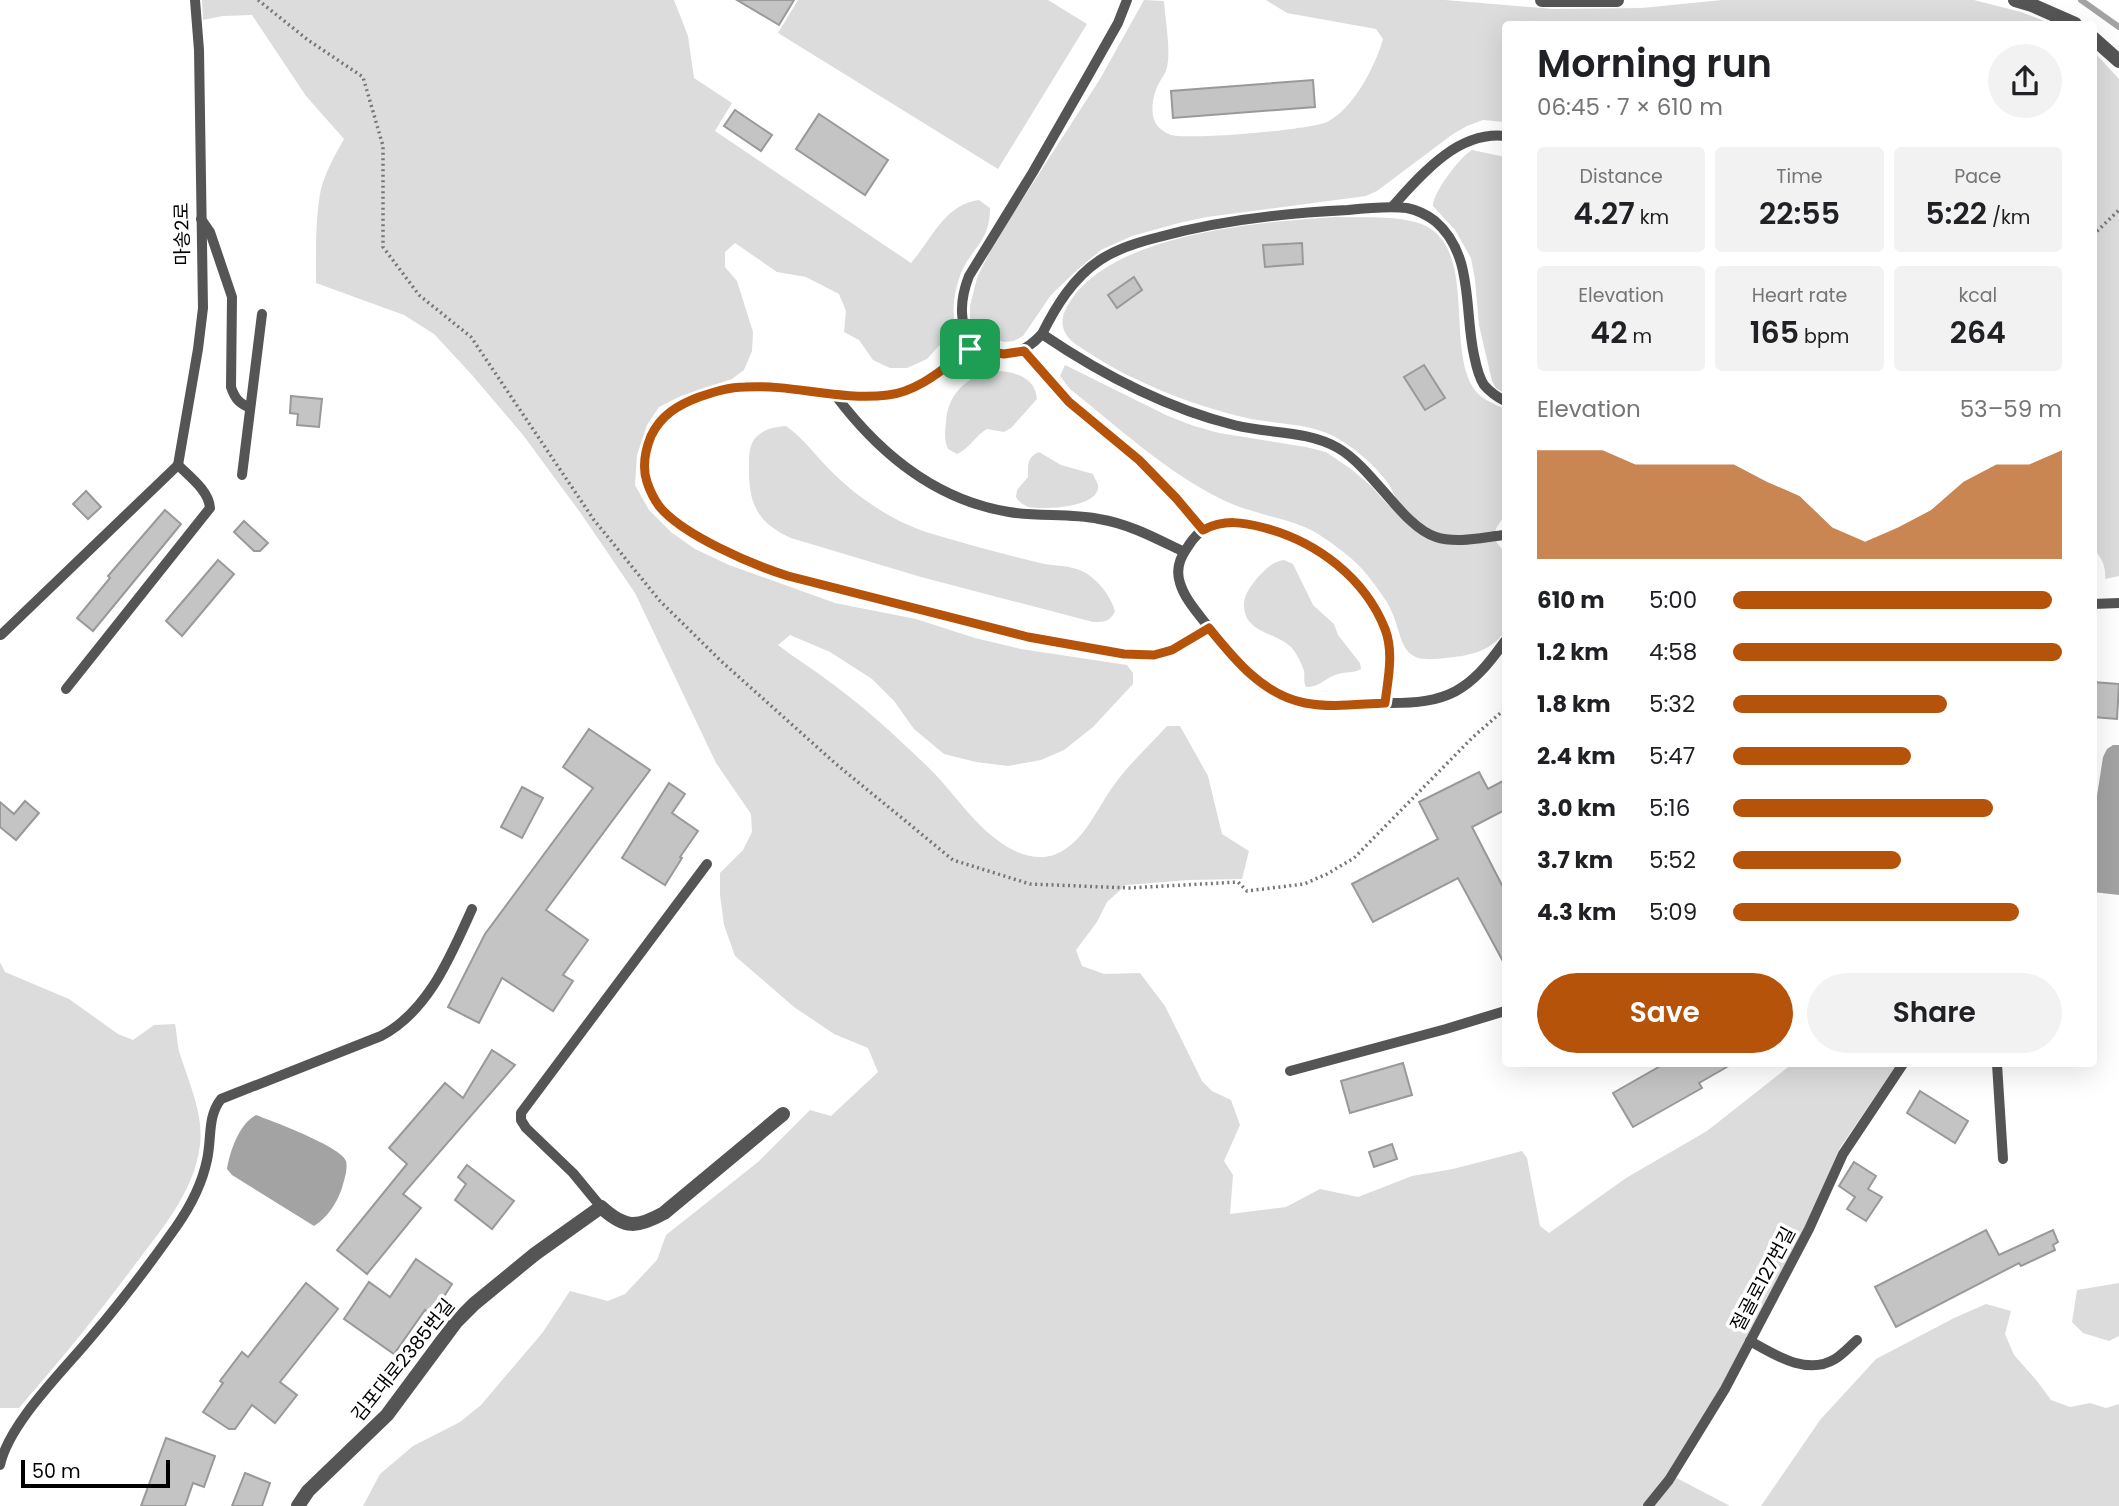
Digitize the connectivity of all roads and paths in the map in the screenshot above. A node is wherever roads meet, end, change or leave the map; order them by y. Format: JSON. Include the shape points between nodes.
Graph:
{"nodes":[{"id":1,"x":195,"y":0,"type":"edge"},
{"id":2,"x":1127,"y":0,"type":"edge"},
{"id":3,"x":1542,"y":0,"type":"edge"},
{"id":4,"x":1617,"y":0,"type":"edge"},
{"id":5,"x":2015,"y":0,"type":"edge"},
{"id":6,"x":2068,"y":21,"type":"edge"},
{"id":7,"x":2097,"y":42,"type":"edge"},
{"id":8,"x":2119,"y":61,"type":"edge"},
{"id":9,"x":1502,"y":136,"type":"edge"},
{"id":10,"x":1392,"y":208,"type":"junction"},
{"id":11,"x":2119,"y":210,"type":"edge"},
{"id":12,"x":201,"y":219,"type":"junction"},
{"id":13,"x":2097,"y":231,"type":"edge"},
{"id":14,"x":262,"y":314,"type":"dead end"},
{"id":15,"x":1042,"y":334,"type":"junction"},
{"id":16,"x":970,"y":349,"type":"junction"},
{"id":17,"x":1024,"y":351,"type":"junction"},
{"id":18,"x":835,"y":396,"type":"junction"},
{"id":19,"x":1502,"y":399,"type":"edge"},
{"id":20,"x":250,"y":408,"type":"junction"},
{"id":21,"x":178,"y":465,"type":"junction"},
{"id":22,"x":242,"y":475,"type":"dead end"},
{"id":23,"x":1203,"y":530,"type":"junction"},
{"id":24,"x":1502,"y":535,"type":"edge"},
{"id":25,"x":1184,"y":552,"type":"junction"},
{"id":26,"x":2119,"y":603,"type":"edge"},
{"id":27,"x":2097,"y":604,"type":"edge"},
{"id":28,"x":1209,"y":628,"type":"junction"},
{"id":29,"x":1,"y":635,"type":"edge"},
{"id":30,"x":1502,"y":645,"type":"edge"},
{"id":31,"x":66,"y":689,"type":"dead end"},
{"id":32,"x":1385,"y":703,"type":"junction"},
{"id":33,"x":707,"y":864,"type":"dead end"},
{"id":34,"x":472,"y":909,"type":"dead end"},
{"id":35,"x":1502,"y":1012,"type":"edge"},
{"id":36,"x":1901,"y":1067,"type":"edge"},
{"id":37,"x":1997,"y":1067,"type":"edge"},
{"id":38,"x":1290,"y":1071,"type":"dead end"},
{"id":39,"x":783,"y":1114,"type":"dead end"},
{"id":40,"x":2003,"y":1159,"type":"dead end"},
{"id":41,"x":601,"y":1208,"type":"junction"},
{"id":42,"x":1857,"y":1340,"type":"dead end"},
{"id":43,"x":1750,"y":1341,"type":"junction"},
{"id":44,"x":0,"y":1465,"type":"edge"},
{"id":45,"x":298,"y":1506,"type":"edge"},
{"id":46,"x":1648,"y":1506,"type":"edge"}],
"edges":[{"from":1,"to":12,"type":"lane","name":"마송2로"},
{"from":2,"to":16,"type":"lane","via":[[1088,76],[969,276],[961,310]]},
{"from":3,"to":4,"type":"street"},
{"from":5,"to":6,"type":"street"},
{"from":7,"to":8,"type":"street"},
{"from":9,"to":10,"type":"lane","via":[[1463,143],[1426,172]]},
{"from":10,"to":15,"type":"lane","via":[[1220,223],[1122,249],[1101,259],[1075,283]]},
{"from":10,"to":19,"type":"lane","via":[[1424,213],[1452,240],[1465,276],[1477,371],[1484,385]]},
{"from":11,"to":13,"type":"path"},
{"from":12,"to":20,"type":"lane","via":[[210,232],[232,297],[231,387],[239,402]]},
{"from":12,"to":21,"type":"lane","name":"마송2로","via":[[203,308]]},
{"from":14,"to":20,"type":"lane"},
{"from":15,"to":17,"type":"lane"},
{"from":15,"to":24,"type":"lane","via":[[1070,353],[1180,408],[1238,426],[1300,435],[1339,449],[1423,531],[1436,538]]},
{"from":16,"to":17,"type":"lane","via":[[1004,354]]},
{"from":16,"to":18,"type":"lane","via":[[904,392]]},
{"from":17,"to":23,"type":"lane","via":[[1069,402],[1139,460]]},
{"from":18,"to":25,"type":"lane","via":[[876,444],[949,494],[1008,512],[1110,521]]},
{"from":18,"to":28,"type":"lane","via":[[744,387],[683,403],[662,419],[647,446],[644,465],[652,495],[671,518],[761,567],[1028,637],[1140,656],[1172,650]]},
{"from":20,"to":22,"type":"lane"},
{"from":21,"to":29,"type":"lane"},
{"from":21,"to":31,"type":"lane","via":[[204,492],[210,508]]},
{"from":23,"to":25,"type":"lane"},
{"from":23,"to":32,"type":"lane","via":[[1230,522],[1270,530],[1311,546],[1346,572],[1375,607],[1385,631],[1389,647]]},
{"from":25,"to":28,"type":"lane","via":[[1178,568],[1180,583]]},
{"from":26,"to":27,"type":"lane"},
{"from":28,"to":32,"type":"lane","via":[[1232,657],[1287,698],[1327,705]]},
{"from":30,"to":32,"type":"lane","via":[[1479,673],[1450,696],[1419,703]]},
{"from":33,"to":41,"type":"lane","via":[[521,1114],[526,1128],[573,1173]]},
{"from":34,"to":44,"type":"lane","via":[[438,976],[404,1023],[364,1044],[221,1099],[211,1118],[203,1175],[186,1212],[105,1321],[26,1414]]},
{"from":35,"to":38,"type":"lane"},
{"from":36,"to":43,"type":"lane","name":"절골로127번길","via":[[1843,1154]]},
{"from":37,"to":40,"type":"lane"},
{"from":39,"to":41,"type":"street","via":[[651,1221],[624,1224]]},
{"from":41,"to":45,"type":"street","name":"김포대로2385번길","via":[[474,1304],[387,1415]]},
{"from":42,"to":43,"type":"lane","via":[[1835,1359],[1808,1366]]},
{"from":43,"to":46,"type":"lane","name":"절골로127번길","via":[[1669,1480]]}]}
